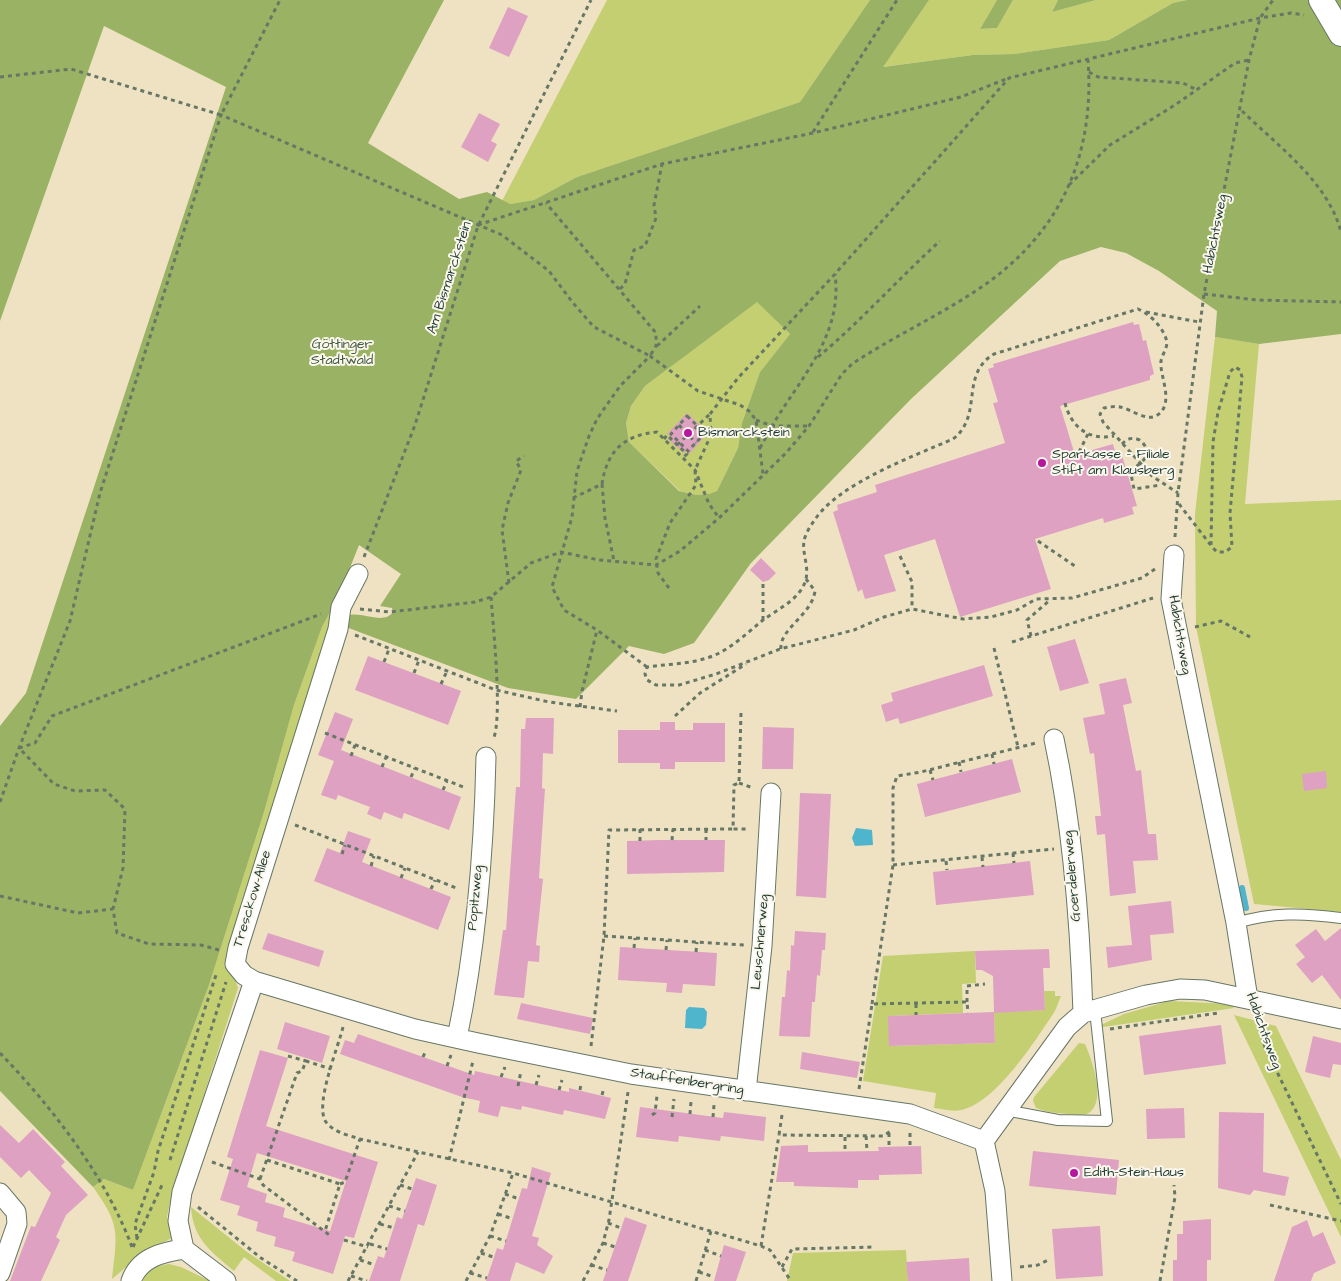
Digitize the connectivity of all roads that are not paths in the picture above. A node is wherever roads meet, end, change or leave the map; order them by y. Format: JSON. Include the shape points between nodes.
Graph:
{"nodes":[{"id":1,"x":1174,"y":555,"type":"road end"},
{"id":2,"x":358,"y":574,"type":"road end"},
{"id":3,"x":1054,"y":739,"type":"dead end"},
{"id":4,"x":486,"y":757,"type":"dead end"},
{"id":5,"x":771,"y":793,"type":"dead end"},
{"id":6,"x":1341,"y":918,"type":"edge"},
{"id":7,"x":1236,"y":923,"type":"junction"},
{"id":8,"x":254,"y":981,"type":"junction"},
{"id":9,"x":1248,"y":998,"type":"junction"},
{"id":10,"x":1089,"y":1011,"type":"junction"},
{"id":11,"x":1341,"y":1020,"type":"edge"},
{"id":12,"x":457,"y":1038,"type":"junction"},
{"id":13,"x":746,"y":1091,"type":"junction"},
{"id":14,"x":1005,"y":1110,"type":"junction"},
{"id":15,"x":984,"y":1141,"type":"junction"},
{"id":16,"x":0,"y":1193,"type":"edge"},
{"id":17,"x":184,"y":1249,"type":"junction"},
{"id":18,"x":0,"y":1273,"type":"edge"},
{"id":19,"x":1002,"y":1275,"type":"edge"},
{"id":20,"x":132,"y":1277,"type":"edge"},
{"id":21,"x":226,"y":1281,"type":"edge"}],
"edges":[{"from":1,"to":7,"type":"street","name":"Habichtsweg","via":[[1170,593]]},
{"from":2,"to":8,"type":"street","name":"Tresckow-Allee","via":[[341,607],[338,629],[230,963]]},
{"from":3,"to":10,"type":"street","name":"Goerdelerweg","via":[[1064,785]]},
{"from":4,"to":12,"type":"street","name":"Popitzweg","via":[[466,994]]},
{"from":5,"to":13,"type":"street","name":"Leuschnerweg","via":[[762,946]]},
{"from":6,"to":7,"type":"lane","via":[[1274,914]]},
{"from":7,"to":9,"type":"street","name":"Habichtsweg"},
{"from":8,"to":12,"type":"street","name":"Stauffenbergring","via":[[415,1029]]},
{"from":8,"to":17,"type":"street","via":[[182,1192],[178,1221]]},
{"from":9,"to":10,"type":"street","via":[[1180,989]]},
{"from":9,"to":11,"type":"street"},
{"from":10,"to":14,"type":"street","via":[[1067,1026]]},
{"from":10,"to":14,"type":"lane","name":"Goerdelerweg","via":[[1097,1030],[1107,1121],[1058,1120]]},
{"from":12,"to":13,"type":"street","name":"Stauffenbergring","via":[[631,1074]]},
{"from":13,"to":15,"type":"street","name":"Stauffenbergring","via":[[910,1114]]},
{"from":14,"to":15,"type":"street"},
{"from":15,"to":19,"type":"street","via":[[995,1191]]},
{"from":16,"to":18,"type":"street","via":[[16,1212],[17,1224]]},
{"from":17,"to":20,"type":"street","via":[[163,1252],[146,1260]]},
{"from":17,"to":21,"type":"street"}]}
